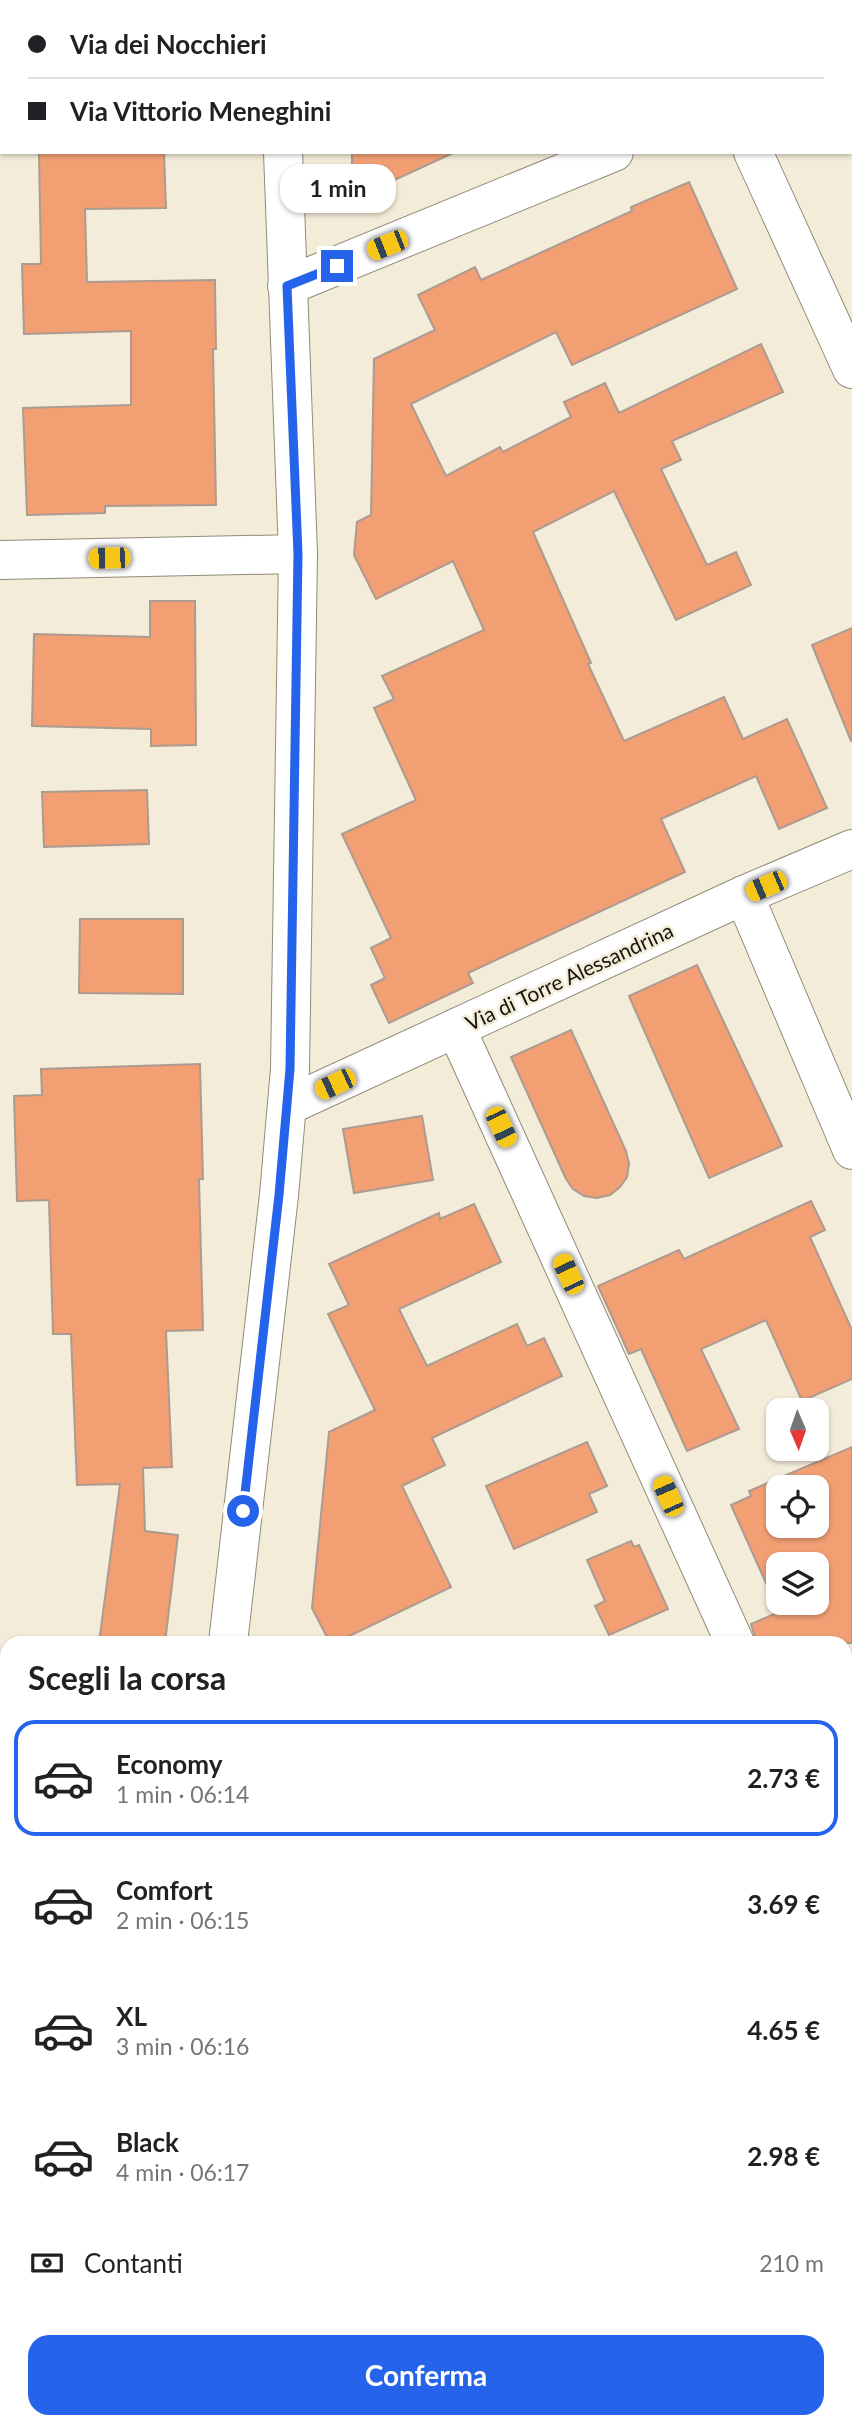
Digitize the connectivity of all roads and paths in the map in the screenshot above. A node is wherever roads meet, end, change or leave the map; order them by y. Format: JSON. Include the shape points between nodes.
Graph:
{"nodes":[{"id":1,"x":283,"y":154,"type":"edge"},
{"id":2,"x":609,"y":154,"type":"edge"},
{"id":3,"x":754,"y":154,"type":"edge"},
{"id":4,"x":287,"y":286,"type":"junction"},
{"id":5,"x":852,"y":369,"type":"edge"},
{"id":6,"x":298,"y":554,"type":"junction"},
{"id":7,"x":0,"y":560,"type":"edge"},
{"id":8,"x":852,"y":849,"type":"edge"},
{"id":9,"x":744,"y":895,"type":"junction"},
{"id":10,"x":456,"y":1028,"type":"junction"},
{"id":11,"x":287,"y":1106,"type":"junction"},
{"id":12,"x":852,"y":1150,"type":"edge"},
{"id":13,"x":229,"y":1636,"type":"edge"},
{"id":14,"x":731,"y":1636,"type":"edge"}],
"edges":[{"from":1,"to":4,"type":"street"},
{"from":2,"to":4,"type":"street"},
{"from":3,"to":5,"type":"street"},
{"from":4,"to":6,"type":"street"},
{"from":6,"to":7,"type":"street"},
{"from":6,"to":11,"type":"street"},
{"from":8,"to":9,"type":"street","name":"Via di Torre Alessandrina"},
{"from":9,"to":10,"type":"street","name":"Via di Torre Alessandrina"},
{"from":9,"to":12,"type":"street"},
{"from":10,"to":11,"type":"street","name":"Via di Torre Alessandrina"},
{"from":10,"to":14,"type":"street"},
{"from":11,"to":13,"type":"street"}]}
